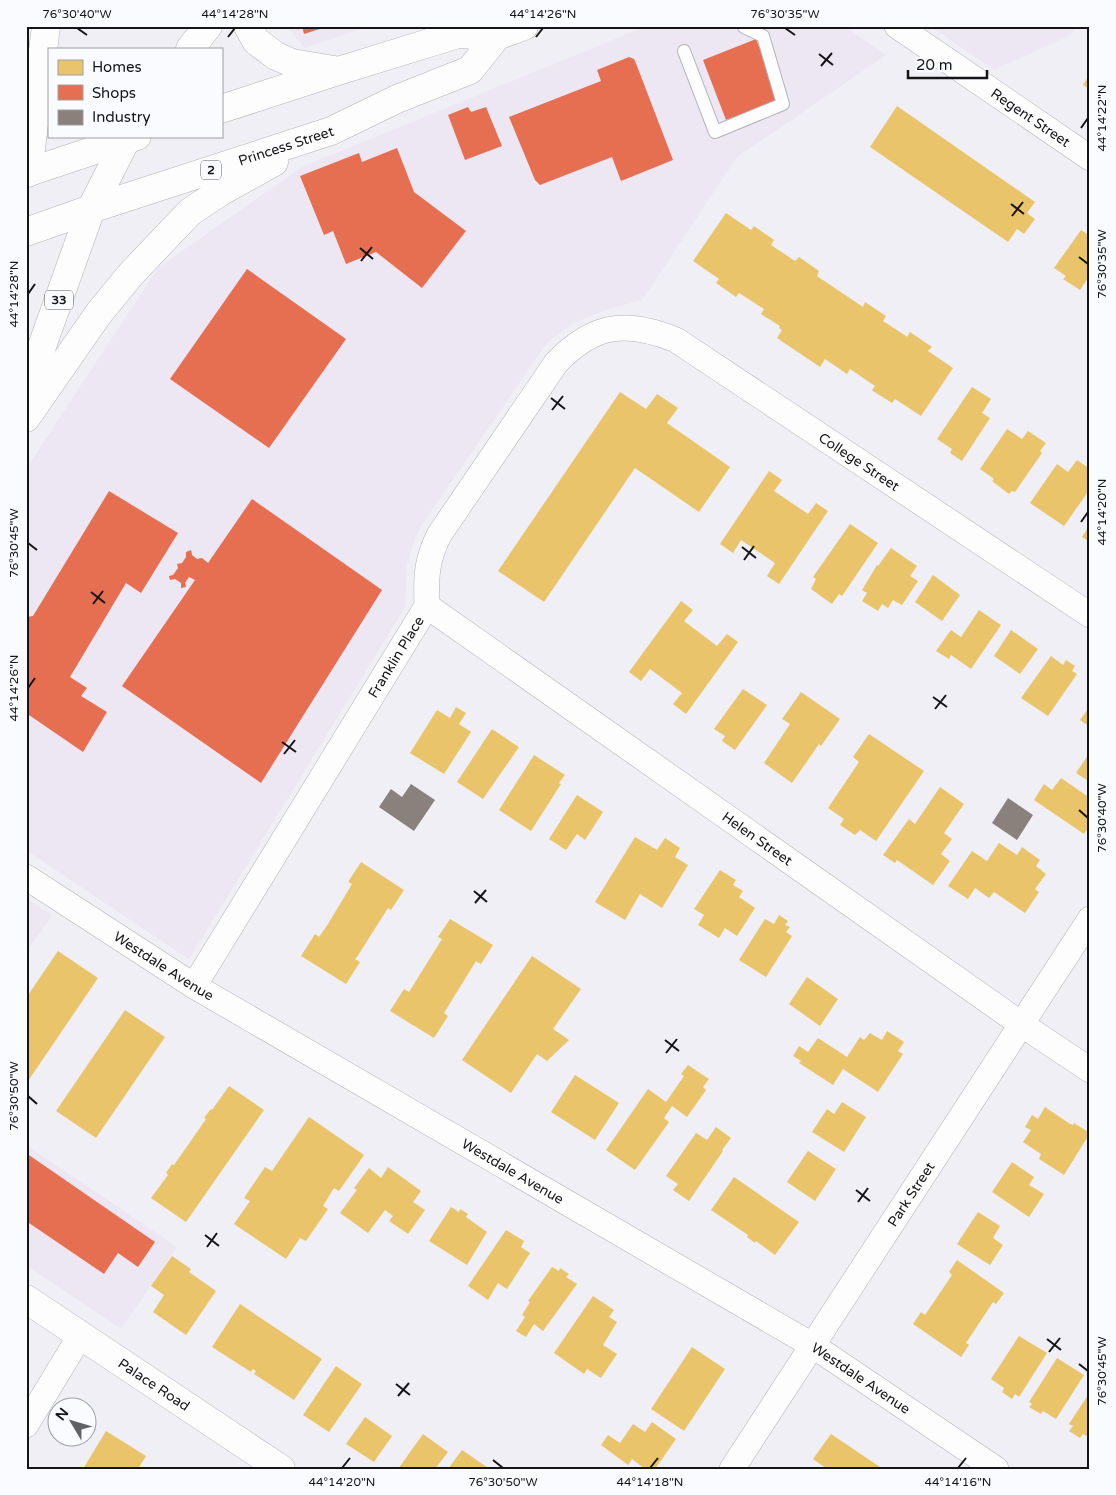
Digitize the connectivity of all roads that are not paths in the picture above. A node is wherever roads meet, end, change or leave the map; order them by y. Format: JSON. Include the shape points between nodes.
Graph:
{"nodes":[{"id":1,"x":46,"y":26,"type":"edge"},
{"id":2,"x":208,"y":26,"type":"edge"},
{"id":3,"x":248,"y":26,"type":"edge"},
{"id":4,"x":524,"y":26,"type":"edge"},
{"id":5,"x":897,"y":26,"type":"edge"},
{"id":6,"x":744,"y":27,"type":"edge"},
{"id":7,"x":497,"y":36,"type":"junction"},
{"id":8,"x":191,"y":48,"type":"edge"},
{"id":9,"x":684,"y":51,"type":"dead end"},
{"id":10,"x":338,"y":71,"type":"junction"},
{"id":11,"x":222,"y":109,"type":"edge"},
{"id":12,"x":331,"y":131,"type":"junction"},
{"id":13,"x":127,"y":138,"type":"edge"},
{"id":14,"x":129,"y":138,"type":"edge"},
{"id":15,"x":1090,"y":158,"type":"edge"},
{"id":16,"x":27,"y":176,"type":"edge"},
{"id":17,"x":91,"y":209,"type":"junction"},
{"id":18,"x":26,"y":232,"type":"edge"},
{"id":19,"x":620,"y":328,"type":"joint"},
{"id":20,"x":26,"y":391,"type":"edge"},
{"id":21,"x":26,"y":418,"type":"edge"},
{"id":22,"x":427,"y":606,"type":"junction"},
{"id":23,"x":1090,"y":615,"type":"edge"},
{"id":24,"x":26,"y":876,"type":"edge"},
{"id":25,"x":1090,"y":919,"type":"edge"},
{"id":26,"x":194,"y":986,"type":"junction"},
{"id":27,"x":1021,"y":1024,"type":"junction"},
{"id":28,"x":1090,"y":1070,"type":"edge"},
{"id":29,"x":26,"y":1299,"type":"edge"},
{"id":30,"x":80,"y":1336,"type":"junction"},
{"id":31,"x":812,"y":1345,"type":"junction"},
{"id":32,"x":26,"y":1425,"type":"edge"},
{"id":33,"x":281,"y":1469,"type":"edge"},
{"id":34,"x":732,"y":1469,"type":"edge"},
{"id":35,"x":996,"y":1469,"type":"edge"}],
"edges":[{"from":1,"to":16,"type":"main road"},
{"from":2,"to":8,"type":"main road"},
{"from":3,"to":10,"type":"main road","via":[[256,41],[276,56],[292,63]]},
{"from":4,"to":7,"type":"main road"},
{"from":5,"to":15,"type":"street","name":"Regent Street"},
{"from":6,"to":9,"type":"lane","via":[[763,36],[783,104],[715,132]]},
{"from":7,"to":10,"type":"main road","via":[[458,34]]},
{"from":7,"to":12,"type":"main road","name":"Princess Street","number":"2","via":[[470,70],[397,99]]},
{"from":10,"to":11,"type":"main road"},
{"from":12,"to":17,"type":"main road","name":"Princess Street","number":"2"},
{"from":12,"to":21,"type":"main road","via":[[190,212],[98,314]]},
{"from":13,"to":16,"type":"main road"},
{"from":14,"to":17,"type":"main road","number":"33"},
{"from":17,"to":18,"type":"main road","name":"Princess Street","number":"2"},
{"from":17,"to":20,"type":"main road","number":"33"},
{"from":19,"to":22,"type":"street","name":"Franklin Place","via":[[585,338],[556,363],[438,535],[427,569]]},
{"from":19,"to":23,"type":"street","name":"College Street","via":[[648,330],[676,340]]},
{"from":22,"to":26,"type":"street","name":"Franklin Place"},
{"from":22,"to":27,"type":"street","name":"Helen Street"},
{"from":24,"to":26,"type":"street","name":"Westdale Avenue"},
{"from":25,"to":27,"type":"street","name":"Park Street"},
{"from":26,"to":31,"type":"street","name":"Westdale Avenue"},
{"from":27,"to":28,"type":"street","name":"Helen Street"},
{"from":27,"to":31,"type":"street","name":"Park Street"},
{"from":29,"to":30,"type":"main road","name":"Palace Road"},
{"from":30,"to":32,"type":"street"},
{"from":30,"to":33,"type":"main road","name":"Palace Road"},
{"from":31,"to":34,"type":"street","name":"Park Street"},
{"from":31,"to":35,"type":"street","name":"Westdale Avenue"}]}
